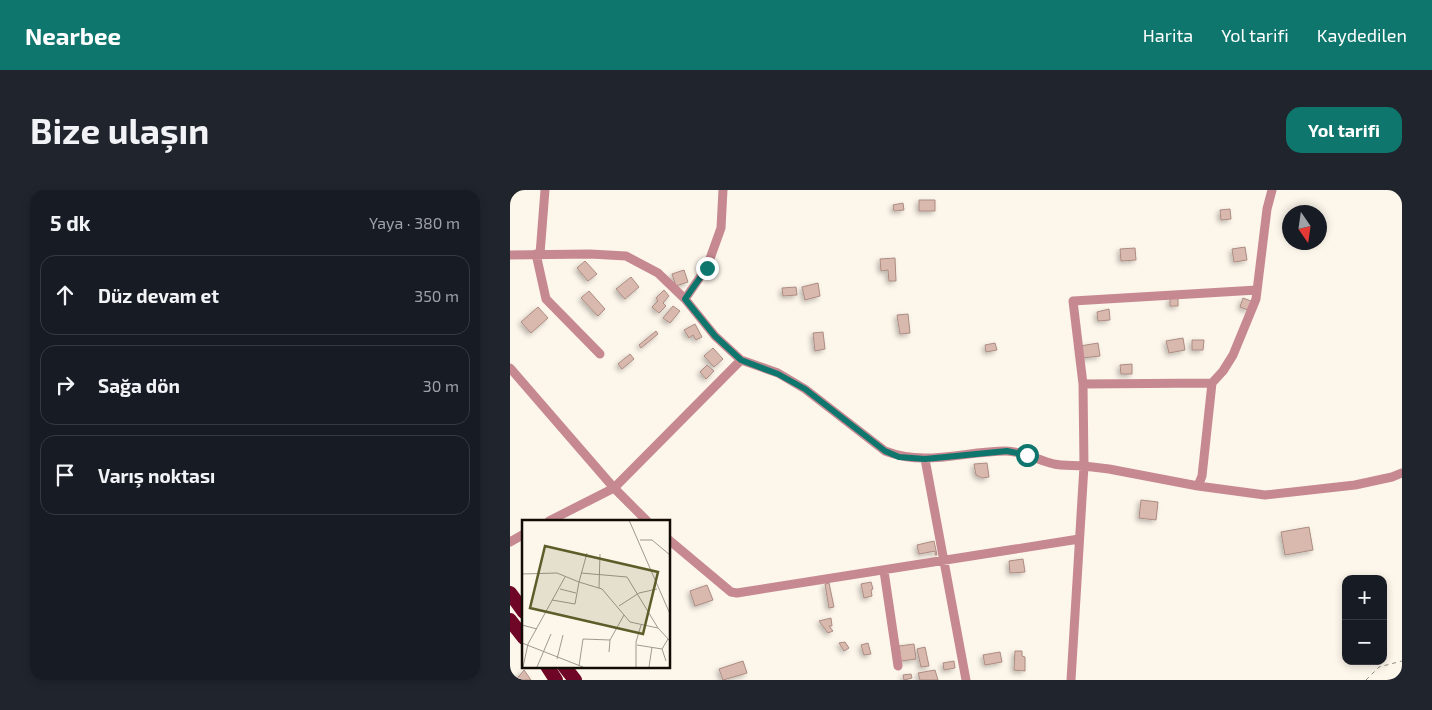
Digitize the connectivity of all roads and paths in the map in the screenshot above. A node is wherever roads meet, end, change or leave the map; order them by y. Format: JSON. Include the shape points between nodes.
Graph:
{"nodes":[{"id":1,"x":545,"y":190,"type":"edge"},
{"id":2,"x":723,"y":190,"type":"edge"},
{"id":3,"x":1272,"y":190,"type":"edge"},
{"id":4,"x":538,"y":254,"type":"junction"},
{"id":5,"x":510,"y":256,"type":"edge"},
{"id":6,"x":1257,"y":290,"type":"junction"},
{"id":7,"x":685,"y":299,"type":"junction"},
{"id":8,"x":600,"y":354,"type":"dead end"},
{"id":9,"x":741,"y":360,"type":"junction"},
{"id":10,"x":510,"y":368,"type":"edge"},
{"id":11,"x":1212,"y":383,"type":"junction"},
{"id":12,"x":1083,"y":384,"type":"junction"},
{"id":13,"x":925,"y":459,"type":"junction"},
{"id":14,"x":1084,"y":466,"type":"junction"},
{"id":15,"x":1402,"y":472,"type":"edge"},
{"id":16,"x":1198,"y":486,"type":"junction"},
{"id":17,"x":614,"y":488,"type":"junction"},
{"id":18,"x":551,"y":520,"type":"edge"},
{"id":19,"x":646,"y":520,"type":"edge"},
{"id":20,"x":522,"y":535,"type":"edge"},
{"id":21,"x":1078,"y":539,"type":"junction"},
{"id":22,"x":670,"y":541,"type":"edge"},
{"id":23,"x":510,"y":542,"type":"edge"},
{"id":24,"x":943,"y":561,"type":"junction"},
{"id":25,"x":884,"y":570,"type":"junction"},
{"id":26,"x":510,"y":594,"type":"edge"},
{"id":27,"x":522,"y":609,"type":"edge"},
{"id":28,"x":510,"y":620,"type":"edge"},
{"id":29,"x":522,"y":635,"type":"edge"},
{"id":30,"x":1402,"y":662,"type":"edge"},
{"id":31,"x":898,"y":666,"type":"dead end"},
{"id":32,"x":547,"y":668,"type":"edge"},
{"id":33,"x":566,"y":668,"type":"edge"},
{"id":34,"x":556,"y":680,"type":"edge"},
{"id":35,"x":575,"y":680,"type":"edge"},
{"id":36,"x":966,"y":680,"type":"edge"},
{"id":37,"x":1071,"y":680,"type":"edge"},
{"id":38,"x":1366,"y":680,"type":"edge"}],
"edges":[{"from":1,"to":4,"type":"street"},
{"from":2,"to":7,"type":"street","via":[[721,228],[707,268]]},
{"from":3,"to":6,"type":"street"},
{"from":4,"to":5,"type":"street"},
{"from":4,"to":7,"type":"street","via":[[626,256],[658,273]]},
{"from":4,"to":8,"type":"street","via":[[546,299]]},
{"from":6,"to":11,"type":"street","via":[[1233,355]]},
{"from":6,"to":12,"type":"street","via":[[1073,301]]},
{"from":7,"to":9,"type":"street","via":[[715,336]]},
{"from":9,"to":13,"type":"street","via":[[778,374],[805,389],[885,451],[899,457]]},
{"from":9,"to":17,"type":"street"},
{"from":10,"to":17,"type":"street"},
{"from":11,"to":12,"type":"street"},
{"from":11,"to":16,"type":"street","via":[[1202,476]]},
{"from":12,"to":14,"type":"street"},
{"from":13,"to":14,"type":"street","via":[[1007,451],[1055,464]]},
{"from":13,"to":24,"type":"street"},
{"from":14,"to":16,"type":"street"},
{"from":14,"to":21,"type":"street"},
{"from":15,"to":16,"type":"street","via":[[1355,485],[1265,495]]},
{"from":17,"to":18,"type":"street"},
{"from":17,"to":19,"type":"street"},
{"from":20,"to":23,"type":"street"},
{"from":21,"to":24,"type":"street"},
{"from":21,"to":37,"type":"street"},
{"from":22,"to":25,"type":"street","via":[[731,592],[737,593]]},
{"from":24,"to":25,"type":"street"},
{"from":24,"to":36,"type":"street"},
{"from":25,"to":31,"type":"street"},
{"from":26,"to":27,"type":"highway"},
{"from":28,"to":29,"type":"highway"},
{"from":30,"to":38,"type":"path","via":[[1379,667]]},
{"from":32,"to":34,"type":"highway"},
{"from":33,"to":35,"type":"highway"}]}
